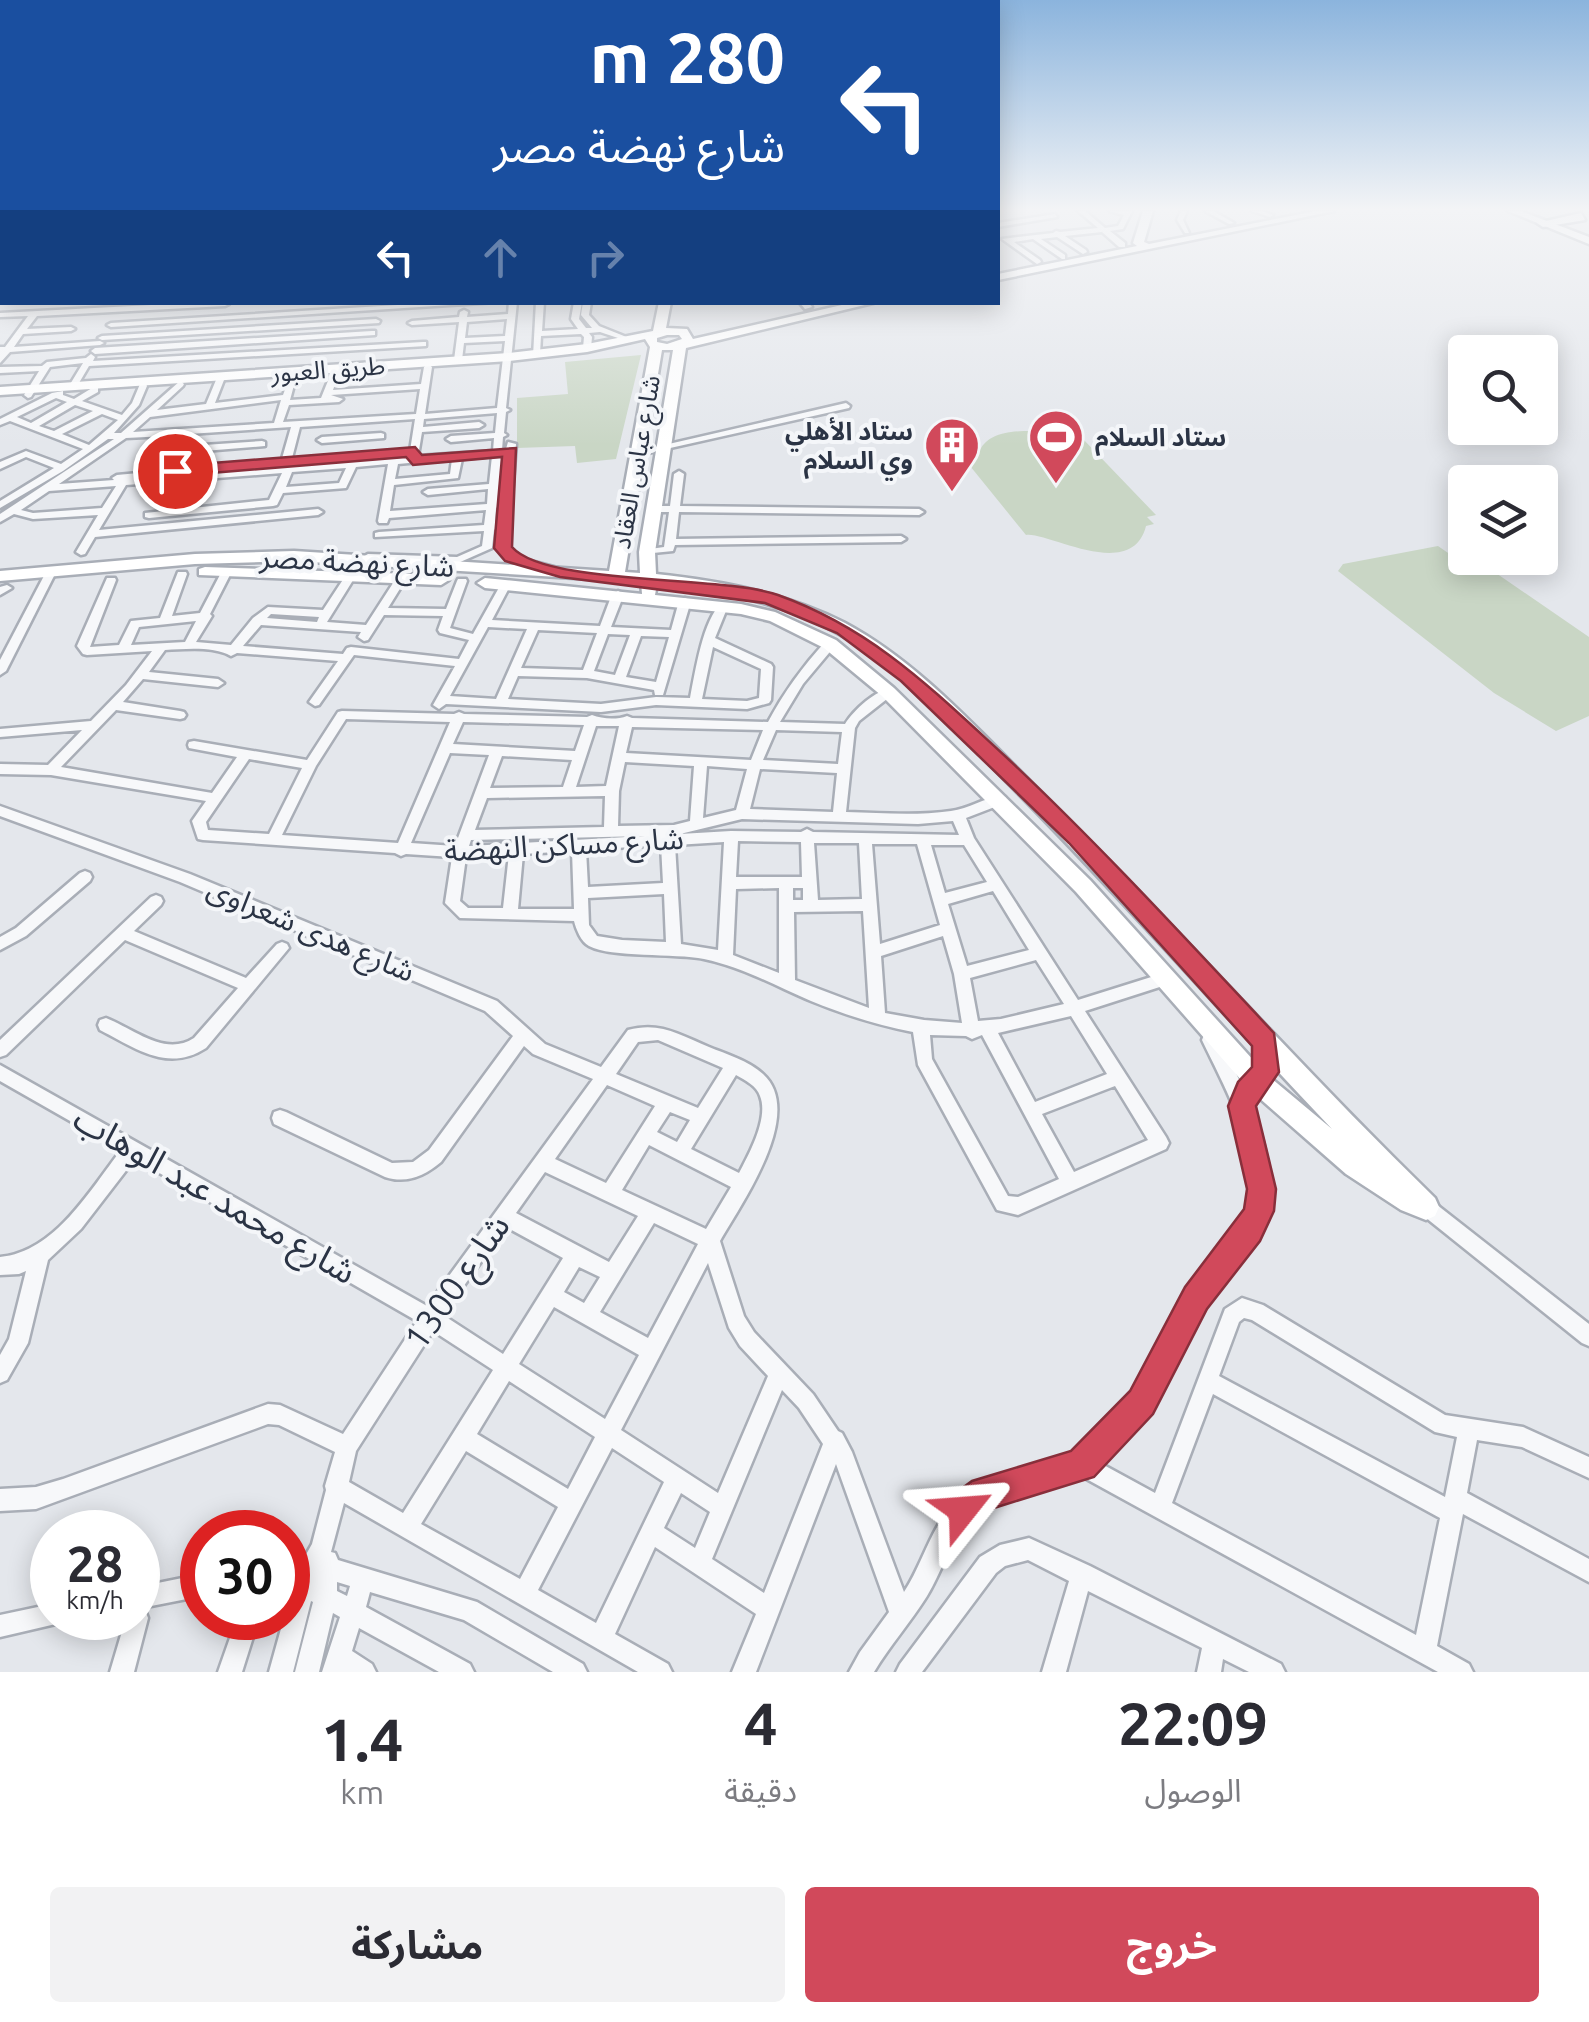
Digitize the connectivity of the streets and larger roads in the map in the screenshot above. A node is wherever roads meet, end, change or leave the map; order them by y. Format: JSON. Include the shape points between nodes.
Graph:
{"nodes":[{"id":1,"x":31,"y":305,"type":"edge"},
{"id":2,"x":65,"y":305,"type":"edge"},
{"id":3,"x":156,"y":305,"type":"edge"},
{"id":4,"x":224,"y":305,"type":"edge"},
{"id":5,"x":275,"y":305,"type":"edge"},
{"id":6,"x":442,"y":305,"type":"edge"},
{"id":7,"x":467,"y":305,"type":"edge"},
{"id":8,"x":513,"y":305,"type":"edge"},
{"id":9,"x":540,"y":305,"type":"edge"},
{"id":10,"x":577,"y":305,"type":"edge"},
{"id":11,"x":587,"y":305,"type":"edge"},
{"id":12,"x":665,"y":305,"type":"edge"},
{"id":13,"x":675,"y":305,"type":"edge"},
{"id":14,"x":805,"y":305,"type":"edge"},
{"id":15,"x":855,"y":305,"type":"edge"},
{"id":16,"x":122,"y":306,"type":"edge"},
{"id":17,"x":380,"y":306,"type":"edge"},
{"id":18,"x":416,"y":307,"type":"junction"},
{"id":19,"x":58,"y":309,"type":"junction"},
{"id":20,"x":84,"y":310,"type":"junction"},
{"id":21,"x":21,"y":311,"type":"junction"},
{"id":22,"x":324,"y":312,"type":"junction"},
{"id":23,"x":2,"y":315,"type":"edge"},
{"id":24,"x":34,"y":315,"type":"junction"},
{"id":25,"x":270,"y":316,"type":"junction"},
{"id":26,"x":219,"y":319,"type":"junction"},
{"id":27,"x":462,"y":320,"type":"junction"},
{"id":28,"x":376,"y":321,"type":"junction"},
{"id":29,"x":511,"y":321,"type":"junction"},
{"id":30,"x":166,"y":322,"type":"junction"},
{"id":31,"x":428,"y":322,"type":"junction"},
{"id":32,"x":412,"y":323,"type":"junction"},
{"id":33,"x":319,"y":324,"type":"junction"},
{"id":34,"x":111,"y":325,"type":"junction"},
{"id":35,"x":266,"y":328,"type":"junction"},
{"id":36,"x":538,"y":329,"type":"junction"},
{"id":37,"x":71,"y":330,"type":"junction"},
{"id":38,"x":600,"y":330,"type":"junction"},
{"id":39,"x":213,"y":331,"type":"junction"},
{"id":40,"x":586,"y":331,"type":"junction"},
{"id":41,"x":20,"y":332,"type":"junction"},
{"id":42,"x":372,"y":333,"type":"junction"},
{"id":43,"x":159,"y":335,"type":"junction"},
{"id":44,"x":315,"y":336,"type":"junction"},
{"id":45,"x":509,"y":338,"type":"junction"},
{"id":46,"x":668,"y":339,"type":"junction"},
{"id":47,"x":261,"y":340,"type":"junction"},
{"id":48,"x":630,"y":340,"type":"junction"},
{"id":49,"x":460,"y":341,"type":"junction"},
{"id":50,"x":208,"y":344,"type":"junction"},
{"id":51,"x":406,"y":344,"type":"junction"},
{"id":52,"x":423,"y":344,"type":"junction"},
{"id":53,"x":60,"y":346,"type":"junction"},
{"id":54,"x":152,"y":347,"type":"junction"},
{"id":55,"x":368,"y":347,"type":"junction"},
{"id":56,"x":587,"y":348,"type":"junction"},
{"id":57,"x":4,"y":350,"type":"edge"},
{"id":58,"x":310,"y":350,"type":"junction"},
{"id":59,"x":95,"y":351,"type":"junction"},
{"id":60,"x":256,"y":354,"type":"junction"},
{"id":61,"x":536,"y":354,"type":"junction"},
{"id":62,"x":203,"y":357,"type":"junction"},
{"id":63,"x":512,"y":359,"type":"junction"},
{"id":64,"x":0,"y":360,"type":"edge"},
{"id":65,"x":144,"y":360,"type":"junction"},
{"id":66,"x":458,"y":360,"type":"junction"},
{"id":67,"x":423,"y":365,"type":"junction"},
{"id":68,"x":363,"y":366,"type":"junction"},
{"id":69,"x":45,"y":368,"type":"junction"},
{"id":70,"x":0,"y":370,"type":"edge"},
{"id":71,"x":334,"y":373,"type":"junction"},
{"id":72,"x":248,"y":374,"type":"junction"},
{"id":73,"x":294,"y":376,"type":"junction"},
{"id":74,"x":194,"y":378,"type":"junction"},
{"id":75,"x":220,"y":380,"type":"junction"},
{"id":76,"x":180,"y":384,"type":"junction"},
{"id":77,"x":143,"y":386,"type":"junction"},
{"id":78,"x":425,"y":386,"type":"junction"},
{"id":79,"x":95,"y":390,"type":"junction"},
{"id":80,"x":63,"y":391,"type":"junction"},
{"id":81,"x":30,"y":392,"type":"junction"},
{"id":82,"x":380,"y":393,"type":"junction"},
{"id":83,"x":0,"y":394,"type":"edge"},
{"id":84,"x":326,"y":396,"type":"junction"},
{"id":85,"x":249,"y":400,"type":"junction"},
{"id":86,"x":286,"y":400,"type":"junction"},
{"id":87,"x":78,"y":403,"type":"junction"},
{"id":88,"x":846,"y":406,"type":"dead end"},
{"id":89,"x":209,"y":408,"type":"junction"},
{"id":90,"x":504,"y":410,"type":"junction"},
{"id":91,"x":99,"y":412,"type":"junction"},
{"id":92,"x":479,"y":412,"type":"junction"},
{"id":93,"x":149,"y":414,"type":"junction"},
{"id":94,"x":420,"y":416,"type":"junction"},
{"id":95,"x":5,"y":419,"type":"edge"},
{"id":96,"x":124,"y":419,"type":"junction"},
{"id":97,"x":379,"y":419,"type":"junction"},
{"id":98,"x":326,"y":423,"type":"junction"},
{"id":99,"x":32,"y":426,"type":"junction"},
{"id":100,"x":296,"y":426,"type":"junction"},
{"id":101,"x":272,"y":428,"type":"junction"},
{"id":102,"x":238,"y":430,"type":"junction"},
{"id":103,"x":418,"y":430,"type":"junction"},
{"id":104,"x":478,"y":431,"type":"junction"},
{"id":105,"x":210,"y":432,"type":"junction"},
{"id":106,"x":451,"y":433,"type":"junction"},
{"id":107,"x":54,"y":434,"type":"junction"},
{"id":108,"x":502,"y":435,"type":"junction"},
{"id":109,"x":170,"y":436,"type":"junction"},
{"id":110,"x":381,"y":436,"type":"junction"},
{"id":111,"x":103,"y":437,"type":"junction"},
{"id":112,"x":119,"y":440,"type":"junction"},
{"id":113,"x":322,"y":440,"type":"junction"},
{"id":114,"x":262,"y":444,"type":"junction"},
{"id":115,"x":664,"y":447,"type":"junction"},
{"id":116,"x":89,"y":448,"type":"junction"},
{"id":117,"x":204,"y":448,"type":"junction"},
{"id":118,"x":506,"y":452,"type":"junction"},
{"id":119,"x":378,"y":454,"type":"junction"},
{"id":120,"x":414,"y":456,"type":"junction"},
{"id":121,"x":453,"y":457,"type":"junction"},
{"id":122,"x":638,"y":459,"type":"junction"},
{"id":123,"x":318,"y":460,"type":"junction"},
{"id":124,"x":4,"y":461,"type":"edge"},
{"id":125,"x":393,"y":462,"type":"junction"},
{"id":126,"x":352,"y":466,"type":"junction"},
{"id":127,"x":60,"y":467,"type":"junction"},
{"id":128,"x":287,"y":467,"type":"junction"},
{"id":129,"x":660,"y":467,"type":"junction"},
{"id":130,"x":196,"y":469,"type":"junction"},
{"id":131,"x":253,"y":470,"type":"junction"},
{"id":132,"x":154,"y":473,"type":"junction"},
{"id":133,"x":679,"y":474,"type":"dead end"},
{"id":134,"x":206,"y":478,"type":"junction"},
{"id":135,"x":163,"y":482,"type":"junction"},
{"id":136,"x":103,"y":483,"type":"junction"},
{"id":137,"x":390,"y":484,"type":"junction"},
{"id":138,"x":122,"y":485,"type":"junction"},
{"id":139,"x":428,"y":486,"type":"junction"},
{"id":140,"x":494,"y":486,"type":"junction"},
{"id":141,"x":50,"y":488,"type":"junction"},
{"id":142,"x":281,"y":490,"type":"junction"},
{"id":143,"x":4,"y":499,"type":"edge"},
{"id":144,"x":242,"y":506,"type":"junction"},
{"id":145,"x":494,"y":506,"type":"junction"},
{"id":146,"x":654,"y":509,"type":"junction"},
{"id":147,"x":674,"y":509,"type":"junction"},
{"id":148,"x":106,"y":510,"type":"junction"},
{"id":149,"x":194,"y":510,"type":"junction"},
{"id":150,"x":13,"y":511,"type":"junction"},
{"id":151,"x":428,"y":511,"type":"junction"},
{"id":152,"x":318,"y":512,"type":"dead end"},
{"id":153,"x":919,"y":512,"type":"dead end"},
{"id":154,"x":149,"y":515,"type":"junction"},
{"id":155,"x":384,"y":515,"type":"junction"},
{"id":156,"x":0,"y":520,"type":"edge"},
{"id":157,"x":493,"y":527,"type":"junction"},
{"id":158,"x":143,"y":529,"type":"junction"},
{"id":159,"x":427,"y":532,"type":"junction"},
{"id":160,"x":92,"y":534,"type":"junction"},
{"id":161,"x":377,"y":538,"type":"joint"},
{"id":162,"x":901,"y":539,"type":"dead end"},
{"id":163,"x":670,"y":542,"type":"junction"},
{"id":164,"x":81,"y":552,"type":"dead end"},
{"id":165,"x":647,"y":552,"type":"junction"},
{"id":166,"x":337,"y":560,"type":"junction"},
{"id":167,"x":227,"y":571,"type":"junction"},
{"id":168,"x":359,"y":572,"type":"junction"},
{"id":169,"x":566,"y":573,"type":"junction"},
{"id":170,"x":182,"y":574,"type":"junction"},
{"id":171,"x":393,"y":574,"type":"junction"},
{"id":172,"x":42,"y":579,"type":"junction"},
{"id":173,"x":111,"y":580,"type":"junction"},
{"id":174,"x":462,"y":582,"type":"junction"},
{"id":175,"x":506,"y":584,"type":"junction"},
{"id":176,"x":2,"y":586,"type":"edge"},
{"id":177,"x":617,"y":586,"type":"junction"},
{"id":178,"x":646,"y":588,"type":"junction"},
{"id":179,"x":685,"y":601,"type":"junction"},
{"id":180,"x":722,"y":606,"type":"junction"},
{"id":181,"x":381,"y":611,"type":"junction"},
{"id":182,"x":785,"y":612,"type":"junction"},
{"id":183,"x":448,"y":613,"type":"junction"},
{"id":184,"x":206,"y":616,"type":"junction"},
{"id":185,"x":822,"y":618,"type":"junction"},
{"id":186,"x":165,"y":620,"type":"junction"},
{"id":187,"x":322,"y":620,"type":"junction"},
{"id":188,"x":484,"y":623,"type":"junction"},
{"id":189,"x":534,"y":626,"type":"junction"},
{"id":190,"x":369,"y":629,"type":"junction"},
{"id":191,"x":602,"y":631,"type":"junction"},
{"id":192,"x":636,"y":632,"type":"junction"},
{"id":193,"x":806,"y":632,"type":"junction"},
{"id":194,"x":676,"y":634,"type":"junction"},
{"id":195,"x":476,"y":638,"type":"junction"},
{"id":196,"x":5,"y":639,"type":"edge"},
{"id":197,"x":708,"y":640,"type":"junction"},
{"id":198,"x":830,"y":644,"type":"junction"},
{"id":199,"x":189,"y":645,"type":"junction"},
{"id":200,"x":162,"y":646,"type":"junction"},
{"id":201,"x":124,"y":648,"type":"junction"},
{"id":202,"x":233,"y":650,"type":"junction"},
{"id":203,"x":356,"y":651,"type":"junction"},
{"id":204,"x":342,"y":658,"type":"junction"},
{"id":205,"x":462,"y":663,"type":"junction"},
{"id":206,"x":0,"y":671,"type":"edge"},
{"id":207,"x":515,"y":672,"type":"junction"},
{"id":208,"x":587,"y":674,"type":"junction"},
{"id":209,"x":140,"y":675,"type":"junction"},
{"id":210,"x":620,"y":680,"type":"junction"},
{"id":211,"x":218,"y":683,"type":"dead end"},
{"id":212,"x":660,"y":687,"type":"junction"},
{"id":213,"x":888,"y":692,"type":"junction"},
{"id":214,"x":442,"y":700,"type":"junction"},
{"id":215,"x":656,"y":701,"type":"junction"},
{"id":216,"x":696,"y":701,"type":"junction"},
{"id":217,"x":314,"y":702,"type":"dead end"},
{"id":218,"x":500,"y":704,"type":"junction"},
{"id":219,"x":114,"y":705,"type":"junction"},
{"id":220,"x":180,"y":715,"type":"dead end"},
{"id":221,"x":434,"y":715,"type":"junction"},
{"id":222,"x":459,"y":716,"type":"junction"},
{"id":223,"x":592,"y":719,"type":"junction"},
{"id":224,"x":627,"y":720,"type":"junction"},
{"id":225,"x":773,"y":723,"type":"junction"},
{"id":226,"x":92,"y":724,"type":"junction"},
{"id":227,"x":849,"y":728,"type":"junction"},
{"id":228,"x":0,"y":733,"type":"edge"},
{"id":229,"x":194,"y":745,"type":"dead end"},
{"id":230,"x":445,"y":748,"type":"junction"},
{"id":231,"x":496,"y":754,"type":"junction"},
{"id":232,"x":244,"y":756,"type":"junction"},
{"id":233,"x":579,"y":756,"type":"junction"},
{"id":234,"x":618,"y":757,"type":"junction"},
{"id":235,"x":701,"y":762,"type":"junction"},
{"id":236,"x":310,"y":765,"type":"junction"},
{"id":237,"x":752,"y":766,"type":"junction"},
{"id":238,"x":0,"y":769,"type":"edge"},
{"id":239,"x":842,"y":769,"type":"junction"},
{"id":240,"x":50,"y":770,"type":"junction"},
{"id":241,"x":568,"y":791,"type":"junction"},
{"id":242,"x":612,"y":791,"type":"junction"},
{"id":243,"x":483,"y":793,"type":"junction"},
{"id":244,"x":214,"y":798,"type":"junction"},
{"id":245,"x":1000,"y":800,"type":"junction"},
{"id":246,"x":0,"y":809,"type":"edge"},
{"id":247,"x":742,"y":814,"type":"junction"},
{"id":248,"x":839,"y":816,"type":"junction"},
{"id":249,"x":958,"y":816,"type":"junction"},
{"id":250,"x":696,"y":826,"type":"junction"},
{"id":251,"x":611,"y":831,"type":"junction"},
{"id":252,"x":808,"y":834,"type":"junction"},
{"id":253,"x":466,"y":835,"type":"junction"},
{"id":254,"x":731,"y":836,"type":"junction"},
{"id":255,"x":865,"y":836,"type":"junction"},
{"id":256,"x":274,"y":838,"type":"junction"},
{"id":257,"x":922,"y":839,"type":"junction"},
{"id":258,"x":968,"y":840,"type":"junction"},
{"id":259,"x":668,"y":843,"type":"junction"},
{"id":260,"x":579,"y":848,"type":"junction"},
{"id":261,"x":516,"y":850,"type":"junction"},
{"id":262,"x":400,"y":851,"type":"junction"},
{"id":263,"x":460,"y":852,"type":"junction"},
{"id":264,"x":84,"y":877,"type":"dead end"},
{"id":265,"x":810,"y":882,"type":"junction"},
{"id":266,"x":729,"y":883,"type":"junction"},
{"id":267,"x":786,"y":883,"type":"junction"},
{"id":268,"x":996,"y":885,"type":"junction"},
{"id":269,"x":671,"y":888,"type":"junction"},
{"id":270,"x":581,"y":893,"type":"junction"},
{"id":271,"x":942,"y":900,"type":"junction"},
{"id":272,"x":156,"y":901,"type":"dead end"},
{"id":273,"x":786,"y":906,"type":"junction"},
{"id":274,"x":811,"y":906,"type":"junction"},
{"id":275,"x":870,"y":906,"type":"junction"},
{"id":276,"x":510,"y":914,"type":"junction"},
{"id":277,"x":582,"y":915,"type":"junction"},
{"id":278,"x":949,"y":928,"type":"junction"},
{"id":279,"x":123,"y":932,"type":"junction"},
{"id":280,"x":0,"y":944,"type":"edge"},
{"id":281,"x":674,"y":945,"type":"junction"},
{"id":282,"x":282,"y":948,"type":"dead end"},
{"id":283,"x":874,"y":952,"type":"junction"},
{"id":284,"x":1040,"y":952,"type":"junction"},
{"id":285,"x":725,"y":958,"type":"junction"},
{"id":286,"x":962,"y":974,"type":"junction"},
{"id":287,"x":1164,"y":979,"type":"junction"},
{"id":288,"x":788,"y":984,"type":"junction"},
{"id":289,"x":248,"y":986,"type":"junction"},
{"id":290,"x":1073,"y":1008,"type":"junction"},
{"id":291,"x":878,"y":1018,"type":"junction"},
{"id":292,"x":1199,"y":1020,"type":"junction"},
{"id":293,"x":106,"y":1026,"type":"dead end"},
{"id":294,"x":921,"y":1029,"type":"junction"},
{"id":295,"x":980,"y":1031,"type":"junction"},
{"id":296,"x":524,"y":1035,"type":"junction"},
{"id":297,"x":1265,"y":1042,"type":"junction"},
{"id":298,"x":0,"y":1050,"type":"edge"},
{"id":299,"x":732,"y":1068,"type":"junction"},
{"id":300,"x":0,"y":1072,"type":"edge"},
{"id":301,"x":606,"y":1074,"type":"junction"},
{"id":302,"x":1120,"y":1077,"type":"junction"},
{"id":303,"x":1258,"y":1081,"type":"junction"},
{"id":304,"x":667,"y":1102,"type":"junction"},
{"id":305,"x":1031,"y":1111,"type":"junction"},
{"id":306,"x":1242,"y":1116,"type":"junction"},
{"id":307,"x":701,"y":1117,"type":"junction"},
{"id":308,"x":280,"y":1118,"type":"dead end"},
{"id":309,"x":646,"y":1134,"type":"junction"},
{"id":310,"x":133,"y":1148,"type":"junction"},
{"id":311,"x":680,"y":1152,"type":"junction"},
{"id":312,"x":542,"y":1162,"type":"junction"},
{"id":313,"x":741,"y":1182,"type":"junction"},
{"id":314,"x":1070,"y":1182,"type":"junction"},
{"id":315,"x":610,"y":1194,"type":"junction"},
{"id":316,"x":1426,"y":1206,"type":"junction"},
{"id":317,"x":650,"y":1212,"type":"junction"},
{"id":318,"x":503,"y":1216,"type":"junction"},
{"id":319,"x":710,"y":1240,"type":"junction"},
{"id":320,"x":576,"y":1254,"type":"junction"},
{"id":321,"x":39,"y":1258,"type":"junction"},
{"id":322,"x":0,"y":1266,"type":"edge"},
{"id":323,"x":612,"y":1274,"type":"junction"},
{"id":324,"x":551,"y":1295,"type":"junction"},
{"id":325,"x":587,"y":1315,"type":"junction"},
{"id":326,"x":430,"y":1318,"type":"junction"},
{"id":327,"x":1589,"y":1336,"type":"edge"},
{"id":328,"x":650,"y":1350,"type":"junction"},
{"id":329,"x":506,"y":1367,"type":"junction"},
{"id":330,"x":0,"y":1373,"type":"edge"},
{"id":331,"x":779,"y":1374,"type":"junction"},
{"id":332,"x":1208,"y":1380,"type":"junction"},
{"id":333,"x":1469,"y":1428,"type":"junction"},
{"id":334,"x":606,"y":1432,"type":"junction"},
{"id":335,"x":463,"y":1437,"type":"junction"},
{"id":336,"x":835,"y":1440,"type":"junction"},
{"id":337,"x":347,"y":1447,"type":"junction"},
{"id":338,"x":1082,"y":1465,"type":"junction"},
{"id":339,"x":1589,"y":1468,"type":"edge"},
{"id":340,"x":677,"y":1478,"type":"junction"},
{"id":341,"x":335,"y":1486,"type":"junction"},
{"id":342,"x":0,"y":1500,"type":"edge"},
{"id":343,"x":570,"y":1502,"type":"junction"},
{"id":344,"x":1454,"y":1505,"type":"junction"},
{"id":345,"x":723,"y":1508,"type":"junction"},
{"id":346,"x":1159,"y":1509,"type":"junction"},
{"id":347,"x":407,"y":1527,"type":"junction"},
{"id":348,"x":650,"y":1531,"type":"junction"},
{"id":349,"x":310,"y":1560,"type":"edge"},
{"id":350,"x":699,"y":1564,"type":"junction"},
{"id":351,"x":310,"y":1570,"type":"edge"},
{"id":352,"x":1589,"y":1571,"type":"edge"},
{"id":353,"x":310,"y":1573,"type":"edge"},
{"id":354,"x":1082,"y":1574,"type":"junction"},
{"id":355,"x":363,"y":1579,"type":"junction"},
{"id":356,"x":524,"y":1594,"type":"junction"},
{"id":357,"x":326,"y":1595,"type":"junction"},
{"id":358,"x":768,"y":1609,"type":"junction"},
{"id":359,"x":353,"y":1610,"type":"junction"},
{"id":360,"x":900,"y":1613,"type":"junction"},
{"id":361,"x":30,"y":1622,"type":"edge"},
{"id":362,"x":3,"y":1631,"type":"edge"},
{"id":363,"x":601,"y":1638,"type":"junction"},
{"id":364,"x":130,"y":1640,"type":"edge"},
{"id":365,"x":241,"y":1640,"type":"edge"},
{"id":366,"x":289,"y":1640,"type":"edge"},
{"id":367,"x":1214,"y":1643,"type":"junction"},
{"id":368,"x":1424,"y":1652,"type":"junction"},
{"id":369,"x":337,"y":1664,"type":"edge"},
{"id":370,"x":915,"y":1670,"type":"edge"},
{"id":371,"x":122,"y":1672,"type":"edge"},
{"id":372,"x":230,"y":1672,"type":"edge"},
{"id":373,"x":281,"y":1672,"type":"edge"},
{"id":374,"x":307,"y":1672,"type":"edge"},
{"id":375,"x":364,"y":1672,"type":"edge"},
{"id":376,"x":462,"y":1672,"type":"edge"},
{"id":377,"x":575,"y":1672,"type":"edge"},
{"id":378,"x":660,"y":1672,"type":"edge"},
{"id":379,"x":744,"y":1672,"type":"edge"},
{"id":380,"x":861,"y":1672,"type":"edge"},
{"id":381,"x":1054,"y":1672,"type":"edge"},
{"id":382,"x":1209,"y":1672,"type":"edge"},
{"id":383,"x":1274,"y":1672,"type":"edge"},
{"id":384,"x":1461,"y":1672,"type":"edge"}],
"edges":[{"from":1,"to":21,"type":"street"},
{"from":2,"to":19,"type":"street"},
{"from":3,"to":16,"type":"street"},
{"from":4,"to":26,"type":"street"},
{"from":5,"to":25,"type":"street"},
{"from":6,"to":18,"type":"street"},
{"from":7,"to":27,"type":"street"},
{"from":8,"to":29,"type":"street"},
{"from":9,"to":36,"type":"street"},
{"from":10,"to":40,"type":"street","via":[[575,319]]},
{"from":11,"to":38,"type":"street","via":[[586,319]]},
{"from":12,"to":46,"type":"street","name":"شارع عباس العقاد"},
{"from":13,"to":46,"type":"street","name":"شارع عباس العقاد"},
{"from":14,"to":46,"type":"street","name":"طريق العبور"},
{"from":15,"to":46,"type":"street","name":"طريق العبور"},
{"from":16,"to":20,"type":"street"},
{"from":16,"to":34,"type":"street"},
{"from":17,"to":18,"type":"street"},
{"from":17,"to":22,"type":"street"},
{"from":17,"to":28,"type":"street"},
{"from":18,"to":32,"type":"street"},
{"from":19,"to":20,"type":"street"},
{"from":19,"to":21,"type":"street"},
{"from":20,"to":24,"type":"street"},
{"from":20,"to":37,"type":"street"},
{"from":21,"to":23,"type":"street"},
{"from":22,"to":25,"type":"street"},
{"from":22,"to":33,"type":"street"},
{"from":23,"to":24,"type":"street"},
{"from":24,"to":41,"type":"street"},
{"from":25,"to":26,"type":"street"},
{"from":25,"to":35,"type":"street"},
{"from":26,"to":30,"type":"street"},
{"from":26,"to":39,"type":"street"},
{"from":27,"to":29,"type":"street"},
{"from":27,"to":31,"type":"street"},
{"from":27,"to":49,"type":"street"},
{"from":28,"to":33,"type":"street"},
{"from":28,"to":42,"type":"street"},
{"from":29,"to":36,"type":"street"},
{"from":29,"to":45,"type":"street"},
{"from":30,"to":34,"type":"street"},
{"from":30,"to":43,"type":"street"},
{"from":31,"to":32,"type":"street"},
{"from":31,"to":52,"type":"street"},
{"from":32,"to":51,"type":"street"},
{"from":33,"to":35,"type":"street"},
{"from":33,"to":44,"type":"street"},
{"from":34,"to":59,"type":"street"},
{"from":35,"to":39,"type":"street"},
{"from":35,"to":47,"type":"street"},
{"from":36,"to":40,"type":"street"},
{"from":36,"to":61,"type":"street"},
{"from":37,"to":41,"type":"street"},
{"from":37,"to":53,"type":"street"},
{"from":38,"to":40,"type":"street"},
{"from":38,"to":48,"type":"street"},
{"from":39,"to":43,"type":"street"},
{"from":39,"to":50,"type":"street"},
{"from":40,"to":56,"type":"street"},
{"from":41,"to":57,"type":"street"},
{"from":42,"to":44,"type":"street"},
{"from":42,"to":55,"type":"street"},
{"from":43,"to":54,"type":"street"},
{"from":43,"to":59,"type":"street"},
{"from":44,"to":47,"type":"street"},
{"from":44,"to":58,"type":"street"},
{"from":45,"to":49,"type":"street"},
{"from":45,"to":63,"type":"street"},
{"from":46,"to":48,"type":"street","name":"طريق العبور"},
{"from":46,"to":63,"type":"street","name":"طريق العبور"},
{"from":46,"to":115,"type":"street","name":"شارع عباس العقاد"},
{"from":46,"to":122,"type":"street","name":"شارع عباس العقاد"},
{"from":47,"to":50,"type":"street"},
{"from":47,"to":60,"type":"street"},
{"from":48,"to":56,"type":"street","name":"طريق العبور"},
{"from":49,"to":66,"type":"street"},
{"from":50,"to":54,"type":"street"},
{"from":50,"to":62,"type":"street"},
{"from":51,"to":52,"type":"street"},
{"from":51,"to":55,"type":"street"},
{"from":52,"to":67,"type":"street"},
{"from":53,"to":57,"type":"street"},
{"from":53,"to":59,"type":"street"},
{"from":54,"to":59,"type":"street"},
{"from":54,"to":65,"type":"street"},
{"from":55,"to":58,"type":"street"},
{"from":55,"to":68,"type":"street"},
{"from":56,"to":61,"type":"street","name":"طريق العبور"},
{"from":57,"to":64,"type":"street"},
{"from":58,"to":60,"type":"street"},
{"from":59,"to":65,"type":"street"},
{"from":59,"to":69,"type":"street"},
{"from":59,"to":80,"type":"street"},
{"from":60,"to":62,"type":"street"},
{"from":60,"to":72,"type":"street"},
{"from":61,"to":63,"type":"street","name":"طريق العبور"},
{"from":62,"to":65,"type":"street"},
{"from":62,"to":74,"type":"street"},
{"from":63,"to":66,"type":"street","name":"طريق العبور"},
{"from":63,"to":67,"type":"street","name":"طريق العبور"},
{"from":63,"to":90,"type":"street"},
{"from":63,"to":118,"type":"street"},
{"from":66,"to":67,"type":"street","name":"طريق العبور"},
{"from":67,"to":68,"type":"street","name":"طريق العبور"},
{"from":67,"to":71,"type":"street","name":"طريق العبور"},
{"from":67,"to":78,"type":"street"},
{"from":68,"to":72,"type":"street","name":"طريق العبور"},
{"from":69,"to":70,"type":"street"},
{"from":69,"to":81,"type":"street"},
{"from":71,"to":73,"type":"street","name":"طريق العبور"},
{"from":71,"to":84,"type":"street"},
{"from":72,"to":74,"type":"street","name":"طريق العبور"},
{"from":73,"to":75,"type":"street","name":"طريق العبور"},
{"from":73,"to":86,"type":"street"},
{"from":74,"to":80,"type":"street","name":"طريق العبور"},
{"from":75,"to":76,"type":"street","name":"طريق العبور"},
{"from":75,"to":89,"type":"street"},
{"from":76,"to":77,"type":"street","name":"طريق العبور"},
{"from":76,"to":93,"type":"street"},
{"from":77,"to":79,"type":"street","name":"طريق العبور"},
{"from":77,"to":96,"type":"street"},
{"from":78,"to":82,"type":"street"},
{"from":78,"to":94,"type":"street"},
{"from":79,"to":80,"type":"street","name":"طريق العبور"},
{"from":79,"to":87,"type":"street"},
{"from":80,"to":81,"type":"street","name":"طريق العبور"},
{"from":80,"to":87,"type":"street"},
{"from":80,"to":95,"type":"street"},
{"from":81,"to":83,"type":"street","name":"طريق العبور"},
{"from":82,"to":84,"type":"street"},
{"from":82,"to":97,"type":"street"},
{"from":84,"to":86,"type":"street"},
{"from":85,"to":86,"type":"street"},
{"from":85,"to":89,"type":"street"},
{"from":85,"to":102,"type":"street"},
{"from":86,"to":101,"type":"street"},
{"from":87,"to":91,"type":"street"},
{"from":87,"to":99,"type":"street"},
{"from":88,"to":115,"type":"street"},
{"from":89,"to":93,"type":"street"},
{"from":90,"to":92,"type":"street"},
{"from":90,"to":108,"type":"street"},
{"from":91,"to":96,"type":"street"},
{"from":91,"to":107,"type":"street"},
{"from":92,"to":94,"type":"street"},
{"from":92,"to":104,"type":"street"},
{"from":93,"to":112,"type":"street"},
{"from":94,"to":97,"type":"street"},
{"from":94,"to":103,"type":"street"},
{"from":95,"to":99,"type":"street"},
{"from":96,"to":111,"type":"street"},
{"from":97,"to":98,"type":"street"},
{"from":97,"to":110,"type":"street"},
{"from":98,"to":100,"type":"street"},
{"from":98,"to":113,"type":"street"},
{"from":99,"to":107,"type":"street"},
{"from":100,"to":101,"type":"street"},
{"from":100,"to":128,"type":"street"},
{"from":101,"to":102,"type":"street"},
{"from":101,"to":114,"type":"street"},
{"from":102,"to":105,"type":"street"},
{"from":103,"to":106,"type":"street"},
{"from":103,"to":120,"type":"street"},
{"from":104,"to":106,"type":"street"},
{"from":104,"to":108,"type":"street"},
{"from":105,"to":109,"type":"street"},
{"from":105,"to":117,"type":"street"},
{"from":106,"to":121,"type":"street"},
{"from":107,"to":116,"type":"street"},
{"from":108,"to":118,"type":"street"},
{"from":109,"to":112,"type":"street"},
{"from":109,"to":132,"type":"street"},
{"from":110,"to":113,"type":"street"},
{"from":110,"to":119,"type":"street"},
{"from":111,"to":112,"type":"street"},
{"from":111,"to":116,"type":"street"},
{"from":112,"to":141,"type":"street"},
{"from":113,"to":123,"type":"street"},
{"from":114,"to":117,"type":"street"},
{"from":114,"to":131,"type":"street"},
{"from":115,"to":122,"type":"street"},
{"from":115,"to":129,"type":"street","name":"شارع عباس العقاد"},
{"from":116,"to":127,"type":"street"},
{"from":117,"to":130,"type":"street"},
{"from":118,"to":121,"type":"street"},
{"from":118,"to":140,"type":"street"},
{"from":118,"to":169,"type":"street","via":[[503,548],[519,561]]},
{"from":119,"to":120,"type":"street"},
{"from":119,"to":123,"type":"street"},
{"from":120,"to":121,"type":"street"},
{"from":120,"to":125,"type":"street"},
{"from":121,"to":139,"type":"street","via":[[455,476]]},
{"from":122,"to":129,"type":"street"},
{"from":122,"to":177,"type":"street","name":"شارع عباس العقاد"},
{"from":123,"to":128,"type":"street"},
{"from":124,"to":127,"type":"street","via":[[28,455]]},
{"from":125,"to":126,"type":"street"},
{"from":125,"to":137,"type":"street"},
{"from":126,"to":128,"type":"street"},
{"from":126,"to":142,"type":"street","via":[[344,486]]},
{"from":127,"to":143,"type":"street"},
{"from":128,"to":131,"type":"street"},
{"from":128,"to":142,"type":"street"},
{"from":129,"to":146,"type":"street","name":"شارع عباس العقاد"},
{"from":130,"to":131,"type":"street"},
{"from":130,"to":132,"type":"street"},
{"from":131,"to":134,"type":"street"},
{"from":131,"to":144,"type":"street"},
{"from":132,"to":136,"type":"street"},
{"from":133,"to":147,"type":"street"},
{"from":134,"to":135,"type":"street"},
{"from":134,"to":149,"type":"street"},
{"from":135,"to":138,"type":"street"},
{"from":135,"to":154,"type":"street"},
{"from":136,"to":138,"type":"street"},
{"from":136,"to":141,"type":"street"},
{"from":137,"to":139,"type":"street"},
{"from":137,"to":155,"type":"street"},
{"from":138,"to":148,"type":"street"},
{"from":139,"to":140,"type":"street"},
{"from":139,"to":151,"type":"street"},
{"from":140,"to":145,"type":"street"},
{"from":141,"to":150,"type":"street"},
{"from":142,"to":144,"type":"street","via":[[273,503]]},
{"from":144,"to":149,"type":"street"},
{"from":145,"to":151,"type":"street"},
{"from":145,"to":157,"type":"street"},
{"from":146,"to":147,"type":"street"},
{"from":146,"to":165,"type":"street","name":"شارع عباس العقاد"},
{"from":147,"to":153,"type":"street"},
{"from":147,"to":163,"type":"street"},
{"from":148,"to":150,"type":"street","via":[[33,516]]},
{"from":148,"to":160,"type":"street"},
{"from":149,"to":154,"type":"street"},
{"from":150,"to":156,"type":"street"},
{"from":151,"to":155,"type":"street"},
{"from":151,"to":159,"type":"street"},
{"from":152,"to":158,"type":"street"},
{"from":154,"to":158,"type":"street"},
{"from":155,"to":161,"type":"street"},
{"from":157,"to":159,"type":"street"},
{"from":157,"to":166,"type":"street","via":[[488,548],[467,558]]},
{"from":158,"to":160,"type":"street"},
{"from":159,"to":161,"type":"street"},
{"from":160,"to":164,"type":"street"},
{"from":162,"to":163,"type":"street"},
{"from":163,"to":165,"type":"street","via":[[668,551]]},
{"from":165,"to":178,"type":"street","name":"شارع عباس العقاد"},
{"from":166,"to":168,"type":"street","name":"شارع نهضة مصر"},
{"from":166,"to":172,"type":"street","name":"شارع نهضة مصر","via":[[235,557]]},
{"from":167,"to":168,"type":"street","name":"شارع نهضة مصر"},
{"from":167,"to":170,"type":"street","name":"شارع نهضة مصر"},
{"from":167,"to":184,"type":"street"},
{"from":168,"to":171,"type":"street","name":"شارع نهضة مصر"},
{"from":168,"to":187,"type":"street"},
{"from":169,"to":171,"type":"street","name":"شارع نهضة مصر"},
{"from":169,"to":177,"type":"street","name":"شارع نهضة مصر"},
{"from":170,"to":173,"type":"street","name":"شارع نهضة مصر"},
{"from":170,"to":186,"type":"street"},
{"from":171,"to":174,"type":"street","name":"شارع نهضة مصر"},
{"from":171,"to":181,"type":"street"},
{"from":172,"to":173,"type":"street","name":"شارع نهضة مصر"},
{"from":172,"to":176,"type":"street","name":"شارع نهضة مصر"},
{"from":172,"to":196,"type":"street"},
{"from":173,"to":201,"type":"street","via":[[83,648]]},
{"from":174,"to":175,"type":"street","name":"شارع نهضة مصر"},
{"from":174,"to":183,"type":"street"},
{"from":175,"to":177,"type":"street","name":"شارع نهضة مصر"},
{"from":175,"to":188,"type":"street"},
{"from":177,"to":178,"type":"street","name":"شارع نهضة مصر"},
{"from":177,"to":191,"type":"street"},
{"from":178,"to":179,"type":"street","name":"شارع نهضة مصر"},
{"from":178,"to":182,"type":"street","name":"شارع نهضة مصر"},
{"from":179,"to":180,"type":"street","name":"شارع نهضة مصر"},
{"from":179,"to":194,"type":"street"},
{"from":180,"to":182,"type":"street","name":"شارع نهضة مصر"},
{"from":180,"to":197,"type":"street"},
{"from":181,"to":183,"type":"street"},
{"from":181,"to":190,"type":"street"},
{"from":182,"to":185,"type":"street","name":"شارع نهضة مصر"},
{"from":182,"to":193,"type":"street","name":"شارع نهضة مصر"},
{"from":183,"to":195,"type":"street","via":[[446,633]]},
{"from":184,"to":186,"type":"street"},
{"from":184,"to":199,"type":"street"},
{"from":185,"to":193,"type":"street"},
{"from":185,"to":297,"type":"street","name":"شارع نهضة مصر","via":[[888,660],[968,732],[1130,890]]},
{"from":186,"to":201,"type":"street","via":[[135,624]]},
{"from":187,"to":190,"type":"street"},
{"from":187,"to":202,"type":"street","via":[[272,610]]},
{"from":188,"to":189,"type":"street"},
{"from":188,"to":195,"type":"street"},
{"from":189,"to":191,"type":"street"},
{"from":189,"to":207,"type":"street"},
{"from":190,"to":203,"type":"street"},
{"from":191,"to":192,"type":"street"},
{"from":191,"to":208,"type":"street"},
{"from":192,"to":194,"type":"street"},
{"from":192,"to":210,"type":"street"},
{"from":193,"to":198,"type":"street","name":"شارع نهضة مصر"},
{"from":194,"to":212,"type":"street"},
{"from":195,"to":205,"type":"street"},
{"from":196,"to":206,"type":"street"},
{"from":197,"to":216,"type":"street"},
{"from":197,"to":216,"type":"street","via":[[768,667],[766,698],[747,705]]},
{"from":198,"to":213,"type":"street","name":"شارع نهضة مصر"},
{"from":198,"to":225,"type":"street"},
{"from":199,"to":200,"type":"street"},
{"from":199,"to":202,"type":"street"},
{"from":200,"to":201,"type":"street"},
{"from":200,"to":209,"type":"street"},
{"from":202,"to":204,"type":"street"},
{"from":203,"to":204,"type":"street"},
{"from":203,"to":205,"type":"street"},
{"from":204,"to":217,"type":"street"},
{"from":205,"to":214,"type":"street"},
{"from":207,"to":208,"type":"street"},
{"from":207,"to":218,"type":"street"},
{"from":208,"to":210,"type":"street"},
{"from":209,"to":211,"type":"street"},
{"from":209,"to":219,"type":"street"},
{"from":210,"to":212,"type":"street"},
{"from":212,"to":215,"type":"street"},
{"from":213,"to":227,"type":"street"},
{"from":213,"to":245,"type":"street","name":"شارع نهضة مصر"},
{"from":214,"to":218,"type":"street"},
{"from":214,"to":221,"type":"street"},
{"from":215,"to":216,"type":"street"},
{"from":215,"to":218,"type":"street","via":[[601,708]]},
{"from":219,"to":220,"type":"street"},
{"from":219,"to":226,"type":"street"},
{"from":221,"to":222,"type":"street"},
{"from":221,"to":236,"type":"street","via":[[342,715]]},
{"from":222,"to":223,"type":"street"},
{"from":222,"to":230,"type":"street"},
{"from":223,"to":224,"type":"street"},
{"from":223,"to":233,"type":"street"},
{"from":224,"to":225,"type":"street"},
{"from":224,"to":234,"type":"street"},
{"from":225,"to":227,"type":"street"},
{"from":225,"to":237,"type":"street"},
{"from":226,"to":228,"type":"street"},
{"from":226,"to":240,"type":"street"},
{"from":227,"to":239,"type":"street"},
{"from":229,"to":232,"type":"street"},
{"from":230,"to":231,"type":"street"},
{"from":230,"to":262,"type":"street"},
{"from":231,"to":233,"type":"street"},
{"from":231,"to":243,"type":"street"},
{"from":232,"to":236,"type":"street"},
{"from":232,"to":244,"type":"street"},
{"from":233,"to":241,"type":"street"},
{"from":234,"to":235,"type":"street"},
{"from":234,"to":242,"type":"street"},
{"from":235,"to":237,"type":"street"},
{"from":235,"to":250,"type":"street"},
{"from":236,"to":256,"type":"street"},
{"from":237,"to":239,"type":"street"},
{"from":237,"to":247,"type":"street"},
{"from":238,"to":240,"type":"street"},
{"from":239,"to":248,"type":"street"},
{"from":240,"to":244,"type":"street"},
{"from":241,"to":242,"type":"street"},
{"from":241,"to":243,"type":"street"},
{"from":242,"to":251,"type":"street"},
{"from":243,"to":253,"type":"street"},
{"from":244,"to":256,"type":"street","name":"شارع مساكن النهضة","via":[[200,821],[203,835]]},
{"from":245,"to":249,"type":"street","name":"شارع مساكن النهضة"},
{"from":245,"to":287,"type":"street","name":"شارع نهضة مصر"},
{"from":246,"to":296,"type":"street","name":"شارع هدى شعراوى","via":[[491,1006]]},
{"from":247,"to":248,"type":"street","name":"شارع مساكن النهضة"},
{"from":247,"to":250,"type":"street","name":"شارع مساكن النهضة"},
{"from":248,"to":249,"type":"street","name":"شارع مساكن النهضة"},
{"from":249,"to":258,"type":"street"},
{"from":250,"to":251,"type":"street","name":"شارع مساكن النهضة"},
{"from":251,"to":253,"type":"street","name":"شارع مساكن النهضة"},
{"from":252,"to":254,"type":"street","name":"شارع مساكن النهضة"},
{"from":252,"to":255,"type":"street","name":"شارع مساكن النهضة"},
{"from":252,"to":265,"type":"street"},
{"from":253,"to":263,"type":"street"},
{"from":254,"to":259,"type":"street","name":"شارع مساكن النهضة"},
{"from":254,"to":266,"type":"street"},
{"from":255,"to":257,"type":"street","name":"شارع مساكن النهضة"},
{"from":255,"to":275,"type":"street"},
{"from":256,"to":262,"type":"street","name":"شارع مساكن النهضة"},
{"from":257,"to":258,"type":"street","name":"شارع مساكن النهضة"},
{"from":257,"to":271,"type":"street"},
{"from":258,"to":268,"type":"street"},
{"from":259,"to":260,"type":"street","name":"شارع مساكن النهضة"},
{"from":259,"to":269,"type":"street"},
{"from":260,"to":261,"type":"street","name":"شارع مساكن النهضة"},
{"from":260,"to":270,"type":"street"},
{"from":261,"to":263,"type":"street","name":"شارع مساكن النهضة"},
{"from":261,"to":276,"type":"street"},
{"from":262,"to":263,"type":"street","name":"شارع مساكن النهضة"},
{"from":263,"to":276,"type":"street","via":[[455,908]]},
{"from":264,"to":280,"type":"street"},
{"from":265,"to":267,"type":"street"},
{"from":265,"to":274,"type":"street"},
{"from":266,"to":267,"type":"street"},
{"from":266,"to":285,"type":"street"},
{"from":267,"to":273,"type":"street"},
{"from":268,"to":271,"type":"street"},
{"from":268,"to":284,"type":"street"},
{"from":269,"to":270,"type":"street"},
{"from":269,"to":281,"type":"street"},
{"from":270,"to":277,"type":"street"},
{"from":271,"to":278,"type":"street"},
{"from":272,"to":279,"type":"street"},
{"from":273,"to":274,"type":"street"},
{"from":273,"to":288,"type":"street"},
{"from":274,"to":275,"type":"street"},
{"from":275,"to":283,"type":"street"},
{"from":276,"to":277,"type":"street"},
{"from":277,"to":281,"type":"street","via":[[592,941]]},
{"from":278,"to":283,"type":"street"},
{"from":278,"to":286,"type":"street"},
{"from":279,"to":289,"type":"street"},
{"from":279,"to":298,"type":"street"},
{"from":281,"to":285,"type":"street"},
{"from":282,"to":289,"type":"street"},
{"from":283,"to":291,"type":"street"},
{"from":284,"to":286,"type":"street"},
{"from":284,"to":290,"type":"street"},
{"from":285,"to":288,"type":"street"},
{"from":286,"to":295,"type":"street"},
{"from":287,"to":290,"type":"street"},
{"from":287,"to":292,"type":"street","name":"شارع نهضة مصر"},
{"from":288,"to":291,"type":"street"},
{"from":289,"to":293,"type":"street","via":[[185,1054]]},
{"from":290,"to":295,"type":"street"},
{"from":290,"to":302,"type":"street"},
{"from":291,"to":294,"type":"street"},
{"from":292,"to":303,"type":"street","name":"شارع نهضة مصر"},
{"from":292,"to":306,"type":"street"},
{"from":294,"to":295,"type":"street"},
{"from":294,"to":314,"type":"street","via":[[924,1060],[998,1199],[1018,1206]]},
{"from":295,"to":305,"type":"street"},
{"from":296,"to":301,"type":"street","name":"شارع هدى شعراوى","via":[[540,1049]]},
{"from":296,"to":308,"type":"street","via":[[434,1156],[406,1174]]},
{"from":297,"to":303,"type":"street","via":[[1266,1072]]},
{"from":297,"to":316,"type":"street","name":"شارع نهضة مصر"},
{"from":299,"to":301,"type":"street","name":"شارع 1300","via":[[659,1033],[634,1036]]},
{"from":299,"to":307,"type":"street"},
{"from":299,"to":313,"type":"street","via":[[758,1080],[773,1104],[772,1124]]},
{"from":300,"to":310,"type":"street","name":"شارع محمد عبد الوهاب"},
{"from":301,"to":304,"type":"street","name":"شارع هدى شعراوى"},
{"from":301,"to":312,"type":"street","name":"شارع 1300"},
{"from":302,"to":305,"type":"street"},
{"from":302,"to":314,"type":"street","via":[[1160,1143]]},
{"from":303,"to":306,"type":"street","via":[[1244,1097]]},
{"from":303,"to":316,"type":"street","name":"شارع نهضة مصر","via":[[1384,1187]]},
{"from":304,"to":307,"type":"street","name":"شارع هدى شعراوى"},
{"from":304,"to":309,"type":"street"},
{"from":305,"to":314,"type":"street"},
{"from":306,"to":338,"type":"street","via":[[1262,1189],[1250,1230],[1196,1298],[1141,1402]]},
{"from":307,"to":311,"type":"street"},
{"from":309,"to":311,"type":"street"},
{"from":309,"to":315,"type":"street"},
{"from":310,"to":321,"type":"street"},
{"from":310,"to":326,"type":"street","name":"شارع محمد عبد الوهاب"},
{"from":311,"to":313,"type":"street"},
{"from":312,"to":315,"type":"street"},
{"from":312,"to":318,"type":"street","name":"شارع 1300"},
{"from":313,"to":319,"type":"street"},
{"from":315,"to":317,"type":"street"},
{"from":316,"to":327,"type":"street","name":"شارع نهضة مصر"},
{"from":317,"to":319,"type":"street"},
{"from":317,"to":323,"type":"street"},
{"from":318,"to":320,"type":"street"},
{"from":318,"to":326,"type":"street","name":"شارع 1300"},
{"from":319,"to":328,"type":"street"},
{"from":319,"to":331,"type":"street","via":[[736,1322]]},
{"from":320,"to":323,"type":"street"},
{"from":320,"to":324,"type":"street"},
{"from":321,"to":322,"type":"street"},
{"from":321,"to":330,"type":"street","via":[[18,1343]]},
{"from":323,"to":325,"type":"street"},
{"from":324,"to":325,"type":"street"},
{"from":324,"to":329,"type":"street"},
{"from":325,"to":328,"type":"street"},
{"from":326,"to":329,"type":"street","name":"شارع محمد عبد الوهاب"},
{"from":326,"to":337,"type":"street","name":"شارع 1300"},
{"from":328,"to":334,"type":"street"},
{"from":329,"to":334,"type":"street","name":"شارع محمد عبد الوهاب"},
{"from":329,"to":335,"type":"street"},
{"from":331,"to":336,"type":"street"},
{"from":331,"to":345,"type":"street"},
{"from":332,"to":333,"type":"street","via":[[1232,1316],[1249,1308],[1428,1418]]},
{"from":332,"to":344,"type":"street"},
{"from":332,"to":346,"type":"street"},
{"from":333,"to":339,"type":"street","via":[[1524,1437]]},
{"from":333,"to":344,"type":"street"},
{"from":334,"to":340,"type":"street","name":"شارع محمد عبد الوهاب"},
{"from":334,"to":343,"type":"street"},
{"from":335,"to":343,"type":"street"},
{"from":335,"to":347,"type":"street"},
{"from":336,"to":358,"type":"street"},
{"from":336,"to":360,"type":"street"},
{"from":337,"to":341,"type":"street","name":"شارع 1300"},
{"from":337,"to":342,"type":"street","via":[[268,1414],[63,1490]]},
{"from":338,"to":346,"type":"street"},
{"from":338,"to":360,"type":"street","via":[[984,1493],[963,1510]]},
{"from":340,"to":345,"type":"street","name":"شارع محمد عبد الوهاب"},
{"from":340,"to":348,"type":"street"},
{"from":341,"to":347,"type":"street"},
{"from":341,"to":349,"type":"street","name":"شارع 1300"},
{"from":343,"to":356,"type":"street"},
{"from":344,"to":352,"type":"street"},
{"from":344,"to":368,"type":"street"},
{"from":345,"to":350,"type":"street"},
{"from":346,"to":368,"type":"street"},
{"from":347,"to":356,"type":"street"},
{"from":348,"to":350,"type":"street"},
{"from":348,"to":363,"type":"street"},
{"from":350,"to":358,"type":"street"},
{"from":351,"to":355,"type":"street"},
{"from":353,"to":357,"type":"street"},
{"from":354,"to":367,"type":"street"},
{"from":354,"to":370,"type":"street","via":[[1029,1549],[1000,1556]]},
{"from":354,"to":381,"type":"street"},
{"from":355,"to":359,"type":"street"},
{"from":355,"to":377,"type":"street","via":[[469,1610]]},
{"from":356,"to":363,"type":"street"},
{"from":357,"to":359,"type":"street"},
{"from":357,"to":374,"type":"street"},
{"from":358,"to":379,"type":"street"},
{"from":359,"to":369,"type":"street"},
{"from":359,"to":376,"type":"street"},
{"from":360,"to":380,"type":"street"},
{"from":361,"to":362,"type":"street"},
{"from":363,"to":378,"type":"street"},
{"from":364,"to":371,"type":"street"},
{"from":365,"to":372,"type":"street"},
{"from":366,"to":373,"type":"street","name":"شارع 1300"},
{"from":367,"to":382,"type":"street"},
{"from":367,"to":383,"type":"street"},
{"from":368,"to":384,"type":"street"},
{"from":369,"to":375,"type":"street"}]}
